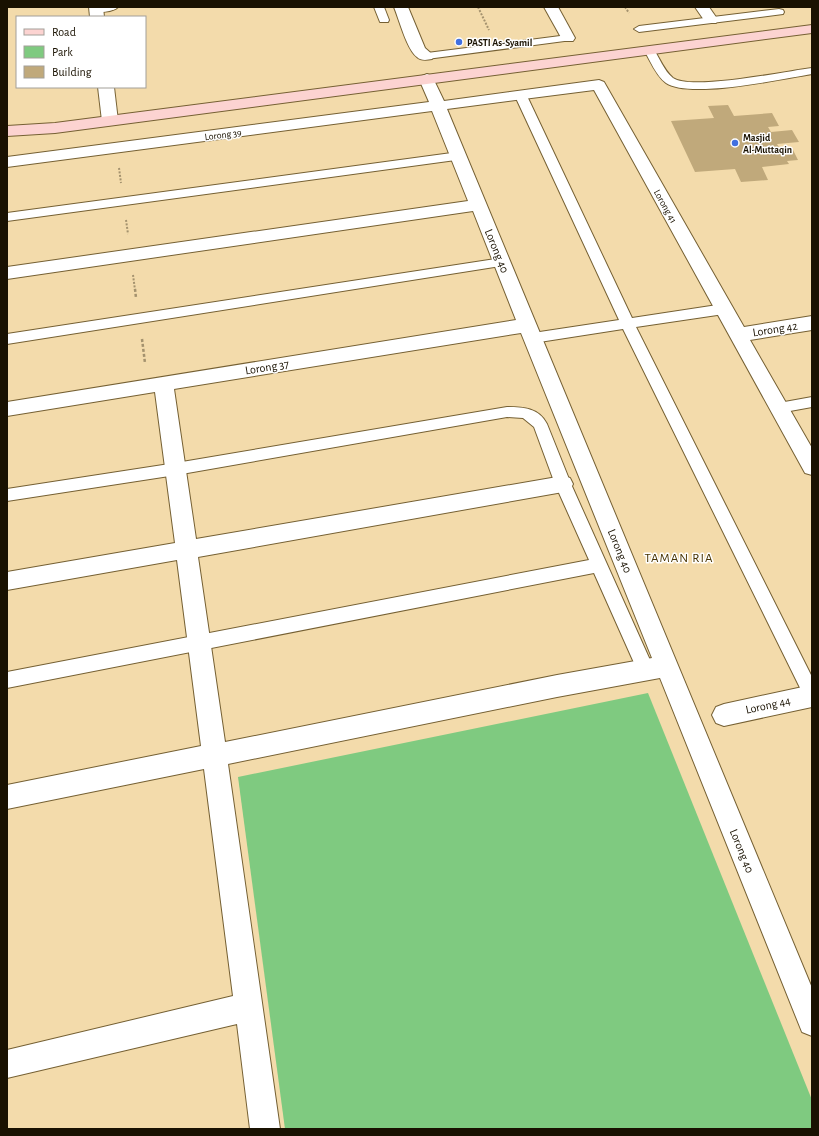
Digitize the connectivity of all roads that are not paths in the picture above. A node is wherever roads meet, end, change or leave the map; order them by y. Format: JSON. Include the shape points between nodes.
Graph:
{"nodes":[{"id":1,"x":113,"y":7,"type":"edge"},
{"id":2,"x":379,"y":7,"type":"edge"},
{"id":3,"x":402,"y":7,"type":"edge"},
{"id":4,"x":551,"y":7,"type":"edge"},
{"id":5,"x":702,"y":7,"type":"edge"},
{"id":6,"x":97,"y":11,"type":"edge"},
{"id":7,"x":779,"y":12,"type":"dead end"},
{"id":8,"x":384,"y":20,"type":"dead end"},
{"id":9,"x":711,"y":20,"type":"junction"},
{"id":10,"x":639,"y":29,"type":"dead end"},
{"id":11,"x":812,"y":29,"type":"edge"},
{"id":12,"x":568,"y":38,"type":"joint"},
{"id":13,"x":650,"y":50,"type":"junction"},
{"id":14,"x":427,"y":56,"type":"joint"},
{"id":15,"x":812,"y":71,"type":"edge"},
{"id":16,"x":427,"y":79,"type":"junction"},
{"id":17,"x":106,"y":88,"type":"edge"},
{"id":18,"x":521,"y":96,"type":"junction"},
{"id":19,"x":438,"y":106,"type":"junction"},
{"id":20,"x":110,"y":121,"type":"junction"},
{"id":21,"x":55,"y":128,"type":"junction"},
{"id":22,"x":7,"y":131,"type":"edge"},
{"id":23,"x":7,"y":139,"type":"edge"},
{"id":24,"x":459,"y":156,"type":"junction"},
{"id":25,"x":7,"y":162,"type":"edge"},
{"id":26,"x":479,"y":205,"type":"junction"},
{"id":27,"x":7,"y":218,"type":"edge"},
{"id":28,"x":502,"y":262,"type":"junction"},
{"id":29,"x":7,"y":273,"type":"edge"},
{"id":30,"x":724,"y":309,"type":"junction"},
{"id":31,"x":812,"y":323,"type":"edge"},
{"id":32,"x":628,"y":325,"type":"junction"},
{"id":33,"x":530,"y":332,"type":"junction"},
{"id":34,"x":738,"y":335,"type":"junction"},
{"id":35,"x":7,"y":340,"type":"edge"},
{"id":36,"x":164,"y":384,"type":"junction"},
{"id":37,"x":812,"y":402,"type":"edge"},
{"id":38,"x":779,"y":408,"type":"junction"},
{"id":39,"x":7,"y":409,"type":"edge"},
{"id":40,"x":812,"y":467,"type":"edge"},
{"id":41,"x":176,"y":468,"type":"junction"},
{"id":42,"x":563,"y":484,"type":"junction"},
{"id":43,"x":7,"y":495,"type":"edge"},
{"id":44,"x":187,"y":550,"type":"junction"},
{"id":45,"x":599,"y":565,"type":"junction"},
{"id":46,"x":7,"y":582,"type":"edge"},
{"id":47,"x":199,"y":642,"type":"junction"},
{"id":48,"x":656,"y":668,"type":"junction"},
{"id":49,"x":7,"y":680,"type":"edge"},
{"id":50,"x":812,"y":695,"type":"edge"},
{"id":51,"x":724,"y":715,"type":"dead end"},
{"id":52,"x":214,"y":755,"type":"junction"},
{"id":53,"x":7,"y":797,"type":"edge"},
{"id":54,"x":248,"y":1007,"type":"junction"},
{"id":55,"x":812,"y":1022,"type":"edge"},
{"id":56,"x":7,"y":1064,"type":"edge"},
{"id":57,"x":265,"y":1129,"type":"edge"}],
"edges":[{"from":1,"to":6,"type":"lane"},
{"from":2,"to":8,"type":"lane"},
{"from":3,"to":14,"type":"street","via":[[418,48]]},
{"from":4,"to":12,"type":"street"},
{"from":5,"to":9,"type":"street"},
{"from":7,"to":9,"type":"lane"},
{"from":9,"to":10,"type":"lane"},
{"from":11,"to":13,"type":"street"},
{"from":12,"to":14,"type":"lane"},
{"from":13,"to":15,"type":"lane","via":[[670,81],[683,87]]},
{"from":13,"to":16,"type":"street"},
{"from":16,"to":19,"type":"street","name":"Lorong 40"},
{"from":16,"to":20,"type":"street"},
{"from":17,"to":20,"type":"street"},
{"from":18,"to":19,"type":"street","name":"Lorong 41"},
{"from":18,"to":30,"type":"street","name":"Lorong 41","via":[[599,85]]},
{"from":18,"to":32,"type":"lane"},
{"from":19,"to":24,"type":"street","name":"Lorong 40"},
{"from":19,"to":25,"type":"street","name":"Lorong 39"},
{"from":20,"to":21,"type":"street"},
{"from":21,"to":22,"type":"street"},
{"from":21,"to":23,"type":"street"},
{"from":24,"to":26,"type":"street","name":"Lorong 40"},
{"from":24,"to":27,"type":"lane"},
{"from":26,"to":28,"type":"street","name":"Lorong 40"},
{"from":26,"to":29,"type":"street"},
{"from":28,"to":33,"type":"street","name":"Lorong 40"},
{"from":28,"to":35,"type":"lane"},
{"from":30,"to":32,"type":"lane"},
{"from":30,"to":34,"type":"street","name":"Lorong 41"},
{"from":31,"to":34,"type":"street","name":"Lorong 42"},
{"from":32,"to":33,"type":"lane"},
{"from":32,"to":50,"type":"lane"},
{"from":33,"to":36,"type":"street","name":"Lorong 37"},
{"from":33,"to":48,"type":"street","name":"Lorong 40"},
{"from":34,"to":38,"type":"street","name":"Lorong 41"},
{"from":36,"to":39,"type":"street","name":"Lorong 37"},
{"from":36,"to":41,"type":"street"},
{"from":37,"to":38,"type":"lane"},
{"from":38,"to":40,"type":"street","name":"Lorong 41"},
{"from":41,"to":42,"type":"lane","via":[[507,412],[526,413],[540,424]]},
{"from":41,"to":43,"type":"lane"},
{"from":41,"to":44,"type":"street"},
{"from":42,"to":44,"type":"street"},
{"from":42,"to":45,"type":"lane"},
{"from":44,"to":46,"type":"street"},
{"from":44,"to":47,"type":"street"},
{"from":45,"to":47,"type":"lane"},
{"from":45,"to":48,"type":"lane"},
{"from":47,"to":49,"type":"lane"},
{"from":47,"to":52,"type":"street"},
{"from":48,"to":52,"type":"street"},
{"from":48,"to":55,"type":"street","name":"Lorong 40"},
{"from":50,"to":51,"type":"street","name":"Lorong 44"},
{"from":52,"to":53,"type":"street"},
{"from":52,"to":54,"type":"street"},
{"from":54,"to":56,"type":"street"},
{"from":54,"to":57,"type":"street"}]}
